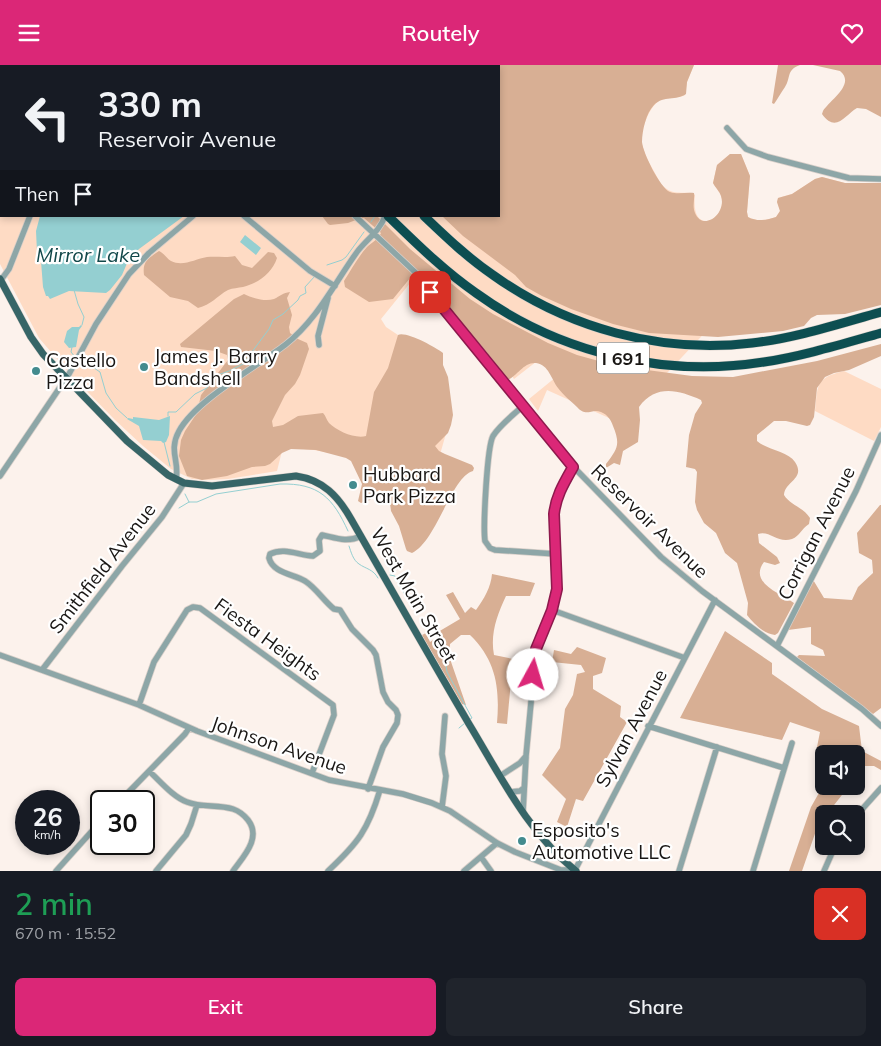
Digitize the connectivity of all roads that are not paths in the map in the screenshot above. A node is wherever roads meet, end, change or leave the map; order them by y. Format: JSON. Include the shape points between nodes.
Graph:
{"nodes":[{"id":1,"x":727,"y":128,"type":"dead end"},
{"id":2,"x":881,"y":179,"type":"edge"},
{"id":3,"x":30,"y":217,"type":"edge"},
{"id":4,"x":192,"y":217,"type":"edge"},
{"id":5,"x":245,"y":217,"type":"edge"},
{"id":6,"x":355,"y":217,"type":"edge"},
{"id":7,"x":385,"y":217,"type":"edge"},
{"id":8,"x":387,"y":217,"type":"edge"},
{"id":9,"x":425,"y":217,"type":"edge"},
{"id":10,"x":374,"y":234,"type":"junction"},
{"id":11,"x":0,"y":280,"type":"edge"},
{"id":12,"x":335,"y":286,"type":"junction"},
{"id":13,"x":329,"y":296,"type":"junction"},
{"id":14,"x":881,"y":312,"type":"edge"},
{"id":15,"x":881,"y":333,"type":"edge"},
{"id":16,"x":319,"y":345,"type":"dead end"},
{"id":17,"x":65,"y":378,"type":"junction"},
{"id":18,"x":523,"y":406,"type":"junction"},
{"id":19,"x":881,"y":435,"type":"edge"},
{"id":20,"x":573,"y":467,"type":"junction"},
{"id":21,"x":0,"y":476,"type":"edge"},
{"id":22,"x":176,"y":479,"type":"junction"},
{"id":23,"x":184,"y":483,"type":"junction"},
{"id":24,"x":361,"y":536,"type":"junction"},
{"id":25,"x":556,"y":554,"type":"junction"},
{"id":26,"x":715,"y":600,"type":"junction"},
{"id":27,"x":552,"y":610,"type":"junction"},
{"id":28,"x":777,"y":645,"type":"junction"},
{"id":29,"x":0,"y":655,"type":"edge"},
{"id":30,"x":685,"y":658,"type":"junction"},
{"id":31,"x":42,"y":670,"type":"junction"},
{"id":32,"x":139,"y":705,"type":"junction"},
{"id":33,"x":445,"y":716,"type":"dead end"},
{"id":34,"x":648,"y":726,"type":"junction"},
{"id":35,"x":881,"y":726,"type":"edge"},
{"id":36,"x":189,"y":728,"type":"junction"},
{"id":37,"x":792,"y":743,"type":"dead end"},
{"id":38,"x":717,"y":747,"type":"junction"},
{"id":39,"x":526,"y":756,"type":"junction"},
{"id":40,"x":784,"y":768,"type":"junction"},
{"id":41,"x":149,"y":771,"type":"junction"},
{"id":42,"x":312,"y":773,"type":"junction"},
{"id":43,"x":500,"y":776,"type":"junction"},
{"id":44,"x":524,"y":788,"type":"junction"},
{"id":45,"x":881,"y":788,"type":"edge"},
{"id":46,"x":368,"y":789,"type":"junction"},
{"id":47,"x":131,"y":790,"type":"edge"},
{"id":48,"x":380,"y":790,"type":"junction"},
{"id":49,"x":510,"y":792,"type":"junction"},
{"id":50,"x":197,"y":805,"type":"junction"},
{"id":51,"x":865,"y":806,"type":"edge"},
{"id":52,"x":442,"y":807,"type":"junction"},
{"id":53,"x":523,"y":812,"type":"junction"},
{"id":54,"x":90,"y":833,"type":"edge"},
{"id":55,"x":497,"y":843,"type":"junction"},
{"id":56,"x":830,"y":855,"type":"edge"},
{"id":57,"x":481,"y":857,"type":"junction"},
{"id":58,"x":56,"y":871,"type":"edge"},
{"id":59,"x":156,"y":871,"type":"edge"},
{"id":60,"x":233,"y":871,"type":"edge"},
{"id":61,"x":328,"y":871,"type":"edge"},
{"id":62,"x":464,"y":871,"type":"edge"},
{"id":63,"x":491,"y":871,"type":"edge"},
{"id":64,"x":575,"y":871,"type":"edge"},
{"id":65,"x":679,"y":871,"type":"edge"},
{"id":66,"x":753,"y":871,"type":"edge"},
{"id":67,"x":824,"y":871,"type":"edge"}],
"edges":[{"from":1,"to":2,"type":"street","via":[[746,149],[768,157],[837,176]]},
{"from":3,"to":11,"type":"street","via":[[9,269]]},
{"from":4,"to":17,"type":"street","via":[[129,274]]},
{"from":5,"to":12,"type":"street","via":[[317,277]]},
{"from":6,"to":10,"type":"street","name":"Reservoir Avenue"},
{"from":7,"to":10,"type":"street"},
{"from":8,"to":15,"type":"highway","number":"I 691","via":[[462,282],[508,314],[593,351],[629,359],[714,367],[804,354]]},
{"from":9,"to":14,"type":"highway","number":"I 691","via":[[477,263],[526,296],[580,321],[636,338],[693,345],[743,344],[795,335]]},
{"from":10,"to":12,"type":"street"},
{"from":10,"to":18,"type":"street","name":"Reservoir Avenue","via":[[416,273]]},
{"from":11,"to":17,"type":"main road","name":"West Main Street","via":[[36,346]]},
{"from":12,"to":13,"type":"street"},
{"from":13,"to":16,"type":"street","via":[[318,336]]},
{"from":13,"to":22,"type":"street","via":[[297,335],[208,400],[185,422],[175,443]]},
{"from":17,"to":21,"type":"street"},
{"from":17,"to":22,"type":"main road","name":"West Main Street","via":[[127,441]]},
{"from":18,"to":20,"type":"street","name":"Reservoir Avenue"},
{"from":18,"to":25,"type":"street","via":[[491,441],[484,535],[487,545],[495,550]]},
{"from":19,"to":28,"type":"street","name":"Corrigan Avenue"},
{"from":20,"to":25,"type":"street","via":[[555,505]]},
{"from":20,"to":26,"type":"street","name":"Reservoir Avenue","via":[[661,557]]},
{"from":22,"to":23,"type":"main road","name":"West Main Street"},
{"from":23,"to":24,"type":"main road","name":"West Main Street","via":[[212,486],[286,476],[305,477],[335,495]]},
{"from":23,"to":31,"type":"street","name":"Smithfield Avenue","via":[[162,517]]},
{"from":24,"to":43,"type":"main road","name":"West Main Street"},
{"from":24,"to":46,"type":"street","via":[[344,541],[322,535],[320,551],[313,556],[279,551],[270,554],[269,558],[272,565],[304,581],[334,609],[340,610],[376,655],[380,685],[398,715]]},
{"from":25,"to":27,"type":"street","via":[[557,589]]},
{"from":26,"to":28,"type":"street","name":"Reservoir Avenue"},
{"from":26,"to":30,"type":"street","name":"Sylvan Avenue"},
{"from":27,"to":30,"type":"street"},
{"from":27,"to":39,"type":"street","via":[[536,649]]},
{"from":28,"to":35,"type":"street","name":"Reservoir Avenue"},
{"from":29,"to":31,"type":"street","name":"Johnson Avenue"},
{"from":30,"to":34,"type":"street","name":"Sylvan Avenue"},
{"from":31,"to":32,"type":"street","name":"Johnson Avenue"},
{"from":32,"to":36,"type":"street","name":"Johnson Avenue"},
{"from":32,"to":42,"type":"street","name":"Fiesta Heights","via":[[157,657],[187,610],[200,608],[333,705],[334,715]]},
{"from":33,"to":52,"type":"street","via":[[442,754],[446,776]]},
{"from":34,"to":38,"type":"street"},
{"from":34,"to":64,"type":"street","name":"Sylvan Avenue"},
{"from":36,"to":41,"type":"street"},
{"from":36,"to":42,"type":"street","name":"Johnson Avenue"},
{"from":37,"to":40,"type":"street"},
{"from":38,"to":40,"type":"street"},
{"from":38,"to":65,"type":"street"},
{"from":39,"to":43,"type":"street"},
{"from":39,"to":44,"type":"street"},
{"from":40,"to":66,"type":"street"},
{"from":41,"to":47,"type":"street"},
{"from":41,"to":50,"type":"street","via":[[181,799]]},
{"from":42,"to":46,"type":"street","name":"Johnson Avenue","via":[[334,782]]},
{"from":43,"to":49,"type":"main road","name":"West Main Street"},
{"from":44,"to":49,"type":"street"},
{"from":44,"to":53,"type":"street"},
{"from":45,"to":51,"type":"street"},
{"from":46,"to":48,"type":"street","name":"Johnson Avenue"},
{"from":48,"to":52,"type":"street","name":"Johnson Avenue"},
{"from":48,"to":61,"type":"street","via":[[363,833]]},
{"from":49,"to":53,"type":"main road","name":"West Main Street"},
{"from":50,"to":59,"type":"street","via":[[186,835]]},
{"from":50,"to":60,"type":"street","via":[[233,809],[250,822],[252,841]]},
{"from":52,"to":55,"type":"street","name":"Johnson Avenue"},
{"from":53,"to":64,"type":"main road","name":"West Main Street"},
{"from":54,"to":58,"type":"street"},
{"from":55,"to":57,"type":"street"},
{"from":55,"to":64,"type":"street","name":"Johnson Avenue","via":[[561,870]]},
{"from":56,"to":67,"type":"street"},
{"from":57,"to":62,"type":"street"},
{"from":57,"to":63,"type":"street"}]}
